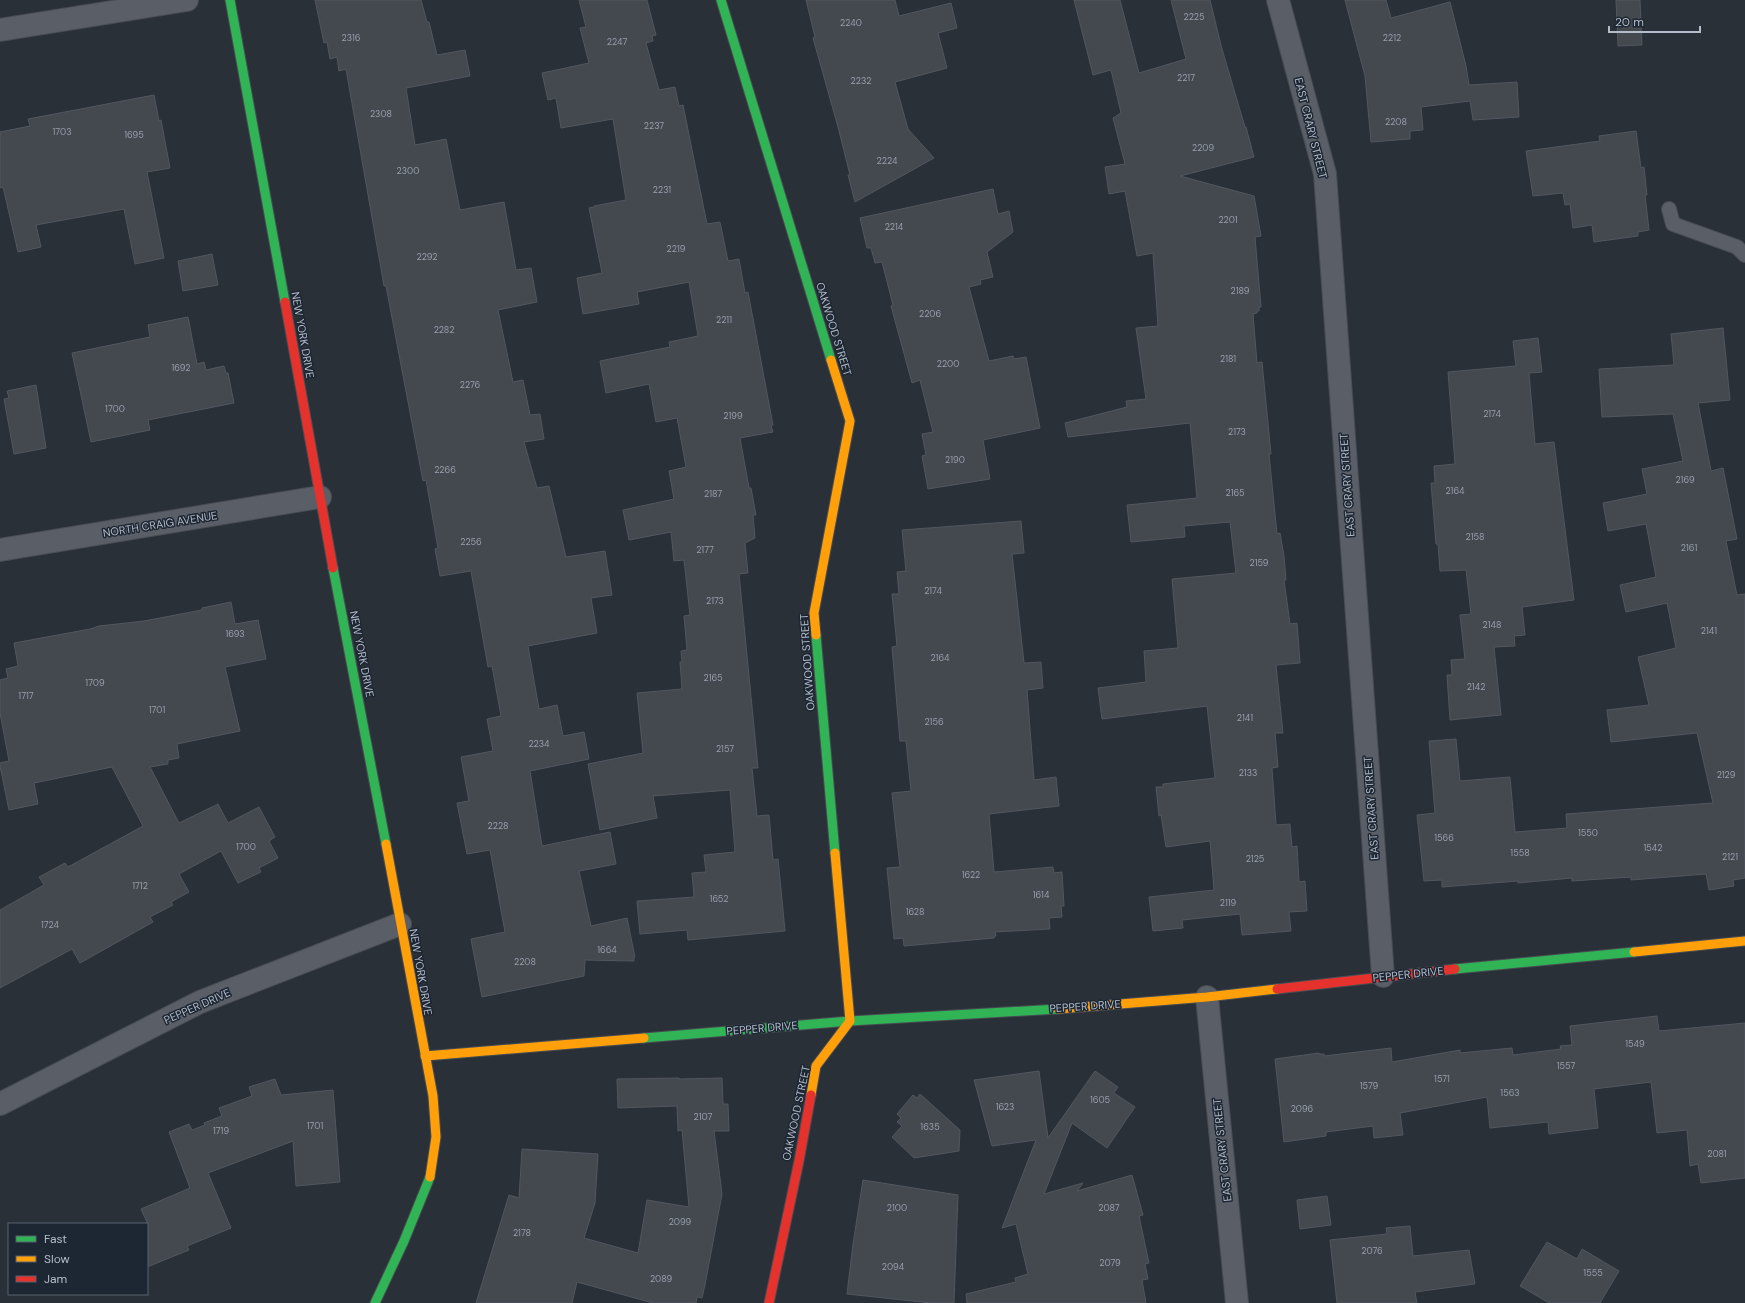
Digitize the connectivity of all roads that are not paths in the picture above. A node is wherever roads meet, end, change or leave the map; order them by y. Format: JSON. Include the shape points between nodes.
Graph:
{"nodes":[{"id":1,"x":188,"y":0,"type":"edge"},
{"id":2,"x":230,"y":0,"type":"edge"},
{"id":3,"x":721,"y":0,"type":"edge"},
{"id":4,"x":1278,"y":0,"type":"edge"},
{"id":5,"x":0,"y":30,"type":"edge"},
{"id":6,"x":1669,"y":209,"type":"dead end"},
{"id":7,"x":1745,"y":255,"type":"edge"},
{"id":8,"x":320,"y":497,"type":"junction"},
{"id":9,"x":0,"y":550,"type":"edge"},
{"id":10,"x":400,"y":924,"type":"junction"},
{"id":11,"x":1745,"y":941,"type":"edge"},
{"id":12,"x":1383,"y":976,"type":"junction"},
{"id":13,"x":1207,"y":997,"type":"junction"},
{"id":14,"x":850,"y":1021,"type":"junction"},
{"id":15,"x":424,"y":1056,"type":"junction"},
{"id":16,"x":0,"y":1104,"type":"edge"},
{"id":17,"x":375,"y":1303,"type":"edge"},
{"id":18,"x":769,"y":1303,"type":"edge"},
{"id":19,"x":1237,"y":1303,"type":"edge"}],
"edges":[{"from":1,"to":5,"type":"street"},
{"from":2,"to":8,"type":"street","name":"NEW YORK DRIVE"},
{"from":3,"to":14,"type":"street","name":"OAKWOOD STREET","via":[[850,421],[814,613]]},
{"from":4,"to":12,"type":"street","name":"EAST CRARY STREET","via":[[1324,174]]},
{"from":6,"to":7,"type":"lane","via":[[1673,224],[1737,247]]},
{"from":8,"to":9,"type":"street","name":"NORTH CRAIG AVENUE"},
{"from":8,"to":10,"type":"street","name":"NEW YORK DRIVE"},
{"from":10,"to":15,"type":"street","name":"NEW YORK DRIVE"},
{"from":10,"to":16,"type":"street","name":"PEPPER DRIVE","via":[[200,1002]]},
{"from":11,"to":12,"type":"street","name":"PEPPER DRIVE"},
{"from":12,"to":13,"type":"street","name":"PEPPER DRIVE"},
{"from":13,"to":14,"type":"street","name":"PEPPER DRIVE"},
{"from":13,"to":19,"type":"street","name":"EAST CRARY STREET"},
{"from":14,"to":15,"type":"street","name":"PEPPER DRIVE"},
{"from":14,"to":18,"type":"street","name":"OAKWOOD STREET","via":[[816,1066]]},
{"from":15,"to":17,"type":"street","name":"NEW YORK DRIVE","via":[[433,1096],[436,1137],[432,1173]]}]}
